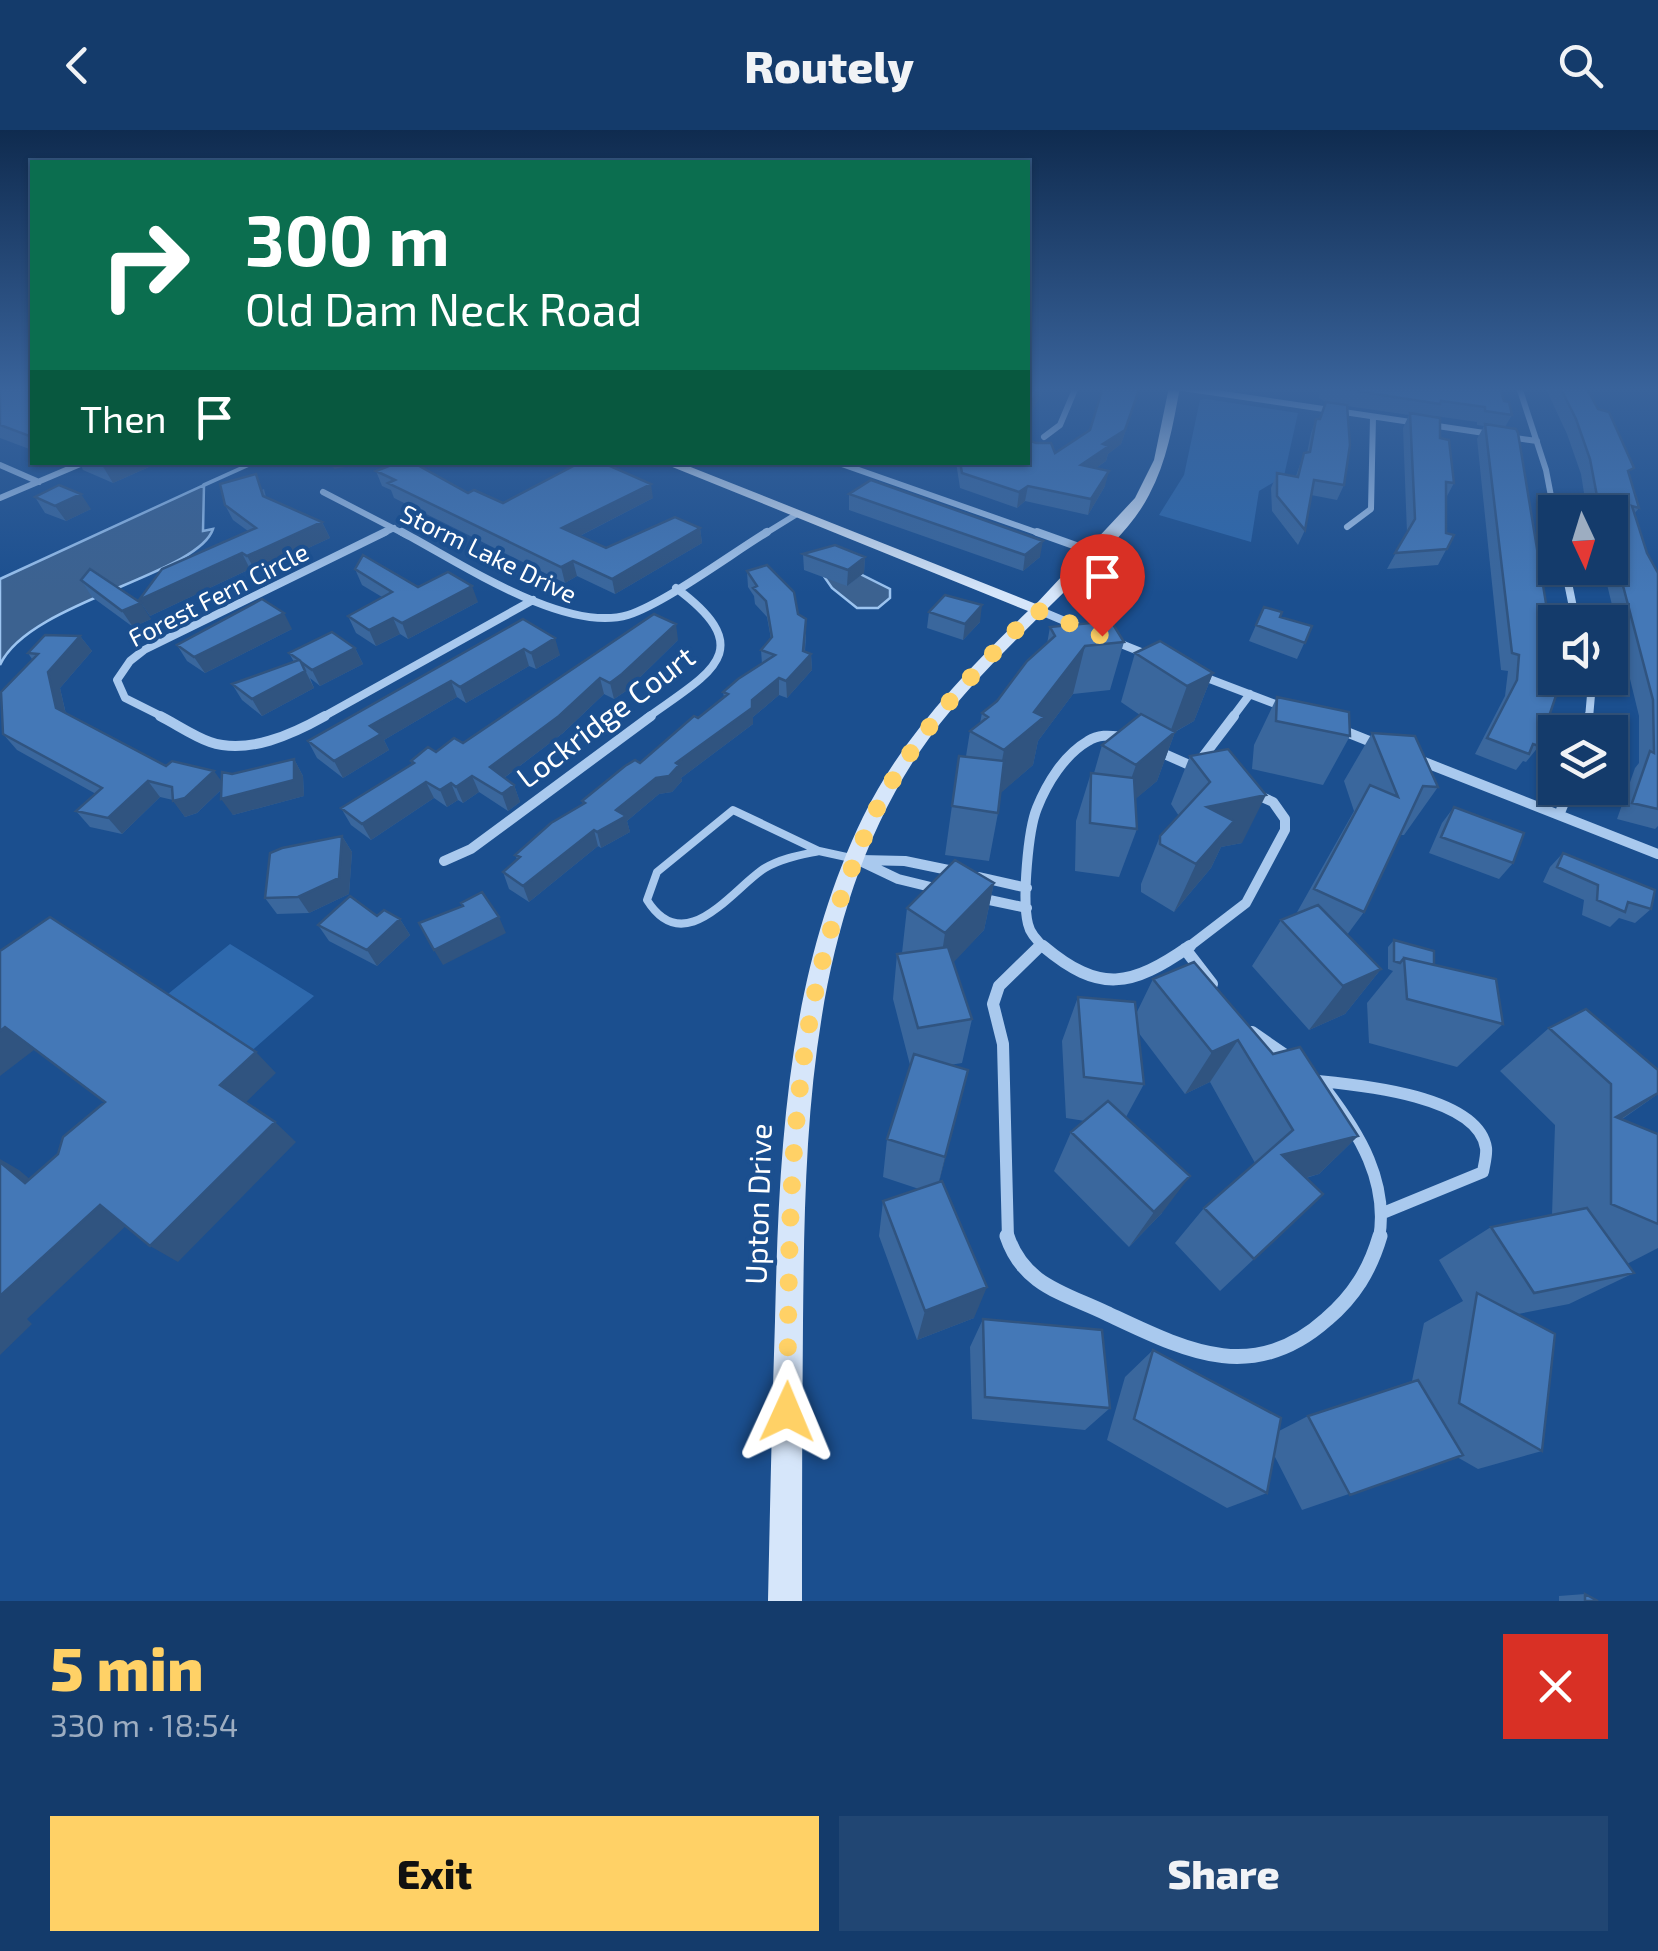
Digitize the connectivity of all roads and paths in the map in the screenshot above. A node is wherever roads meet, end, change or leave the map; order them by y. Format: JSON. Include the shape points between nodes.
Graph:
{"nodes":[{"id":1,"x":1158,"y":456,"type":"edge"},
{"id":2,"x":1372,"y":456,"type":"edge"},
{"id":3,"x":1540,"y":456,"type":"edge"},
{"id":4,"x":78,"y":465,"type":"edge"},
{"id":5,"x":674,"y":465,"type":"edge"},
{"id":6,"x":845,"y":465,"type":"edge"},
{"id":7,"x":0,"y":466,"type":"edge"},
{"id":8,"x":38,"y":482,"type":"junction"},
{"id":9,"x":323,"y":492,"type":"dead end"},
{"id":10,"x":1550,"y":495,"type":"edge"},
{"id":11,"x":0,"y":498,"type":"edge"},
{"id":12,"x":797,"y":514,"type":"junction"},
{"id":13,"x":394,"y":528,"type":"junction"},
{"id":14,"x":1347,"y":528,"type":"dead end"},
{"id":15,"x":1093,"y":552,"type":"junction"},
{"id":16,"x":676,"y":588,"type":"junction"},
{"id":17,"x":534,"y":600,"type":"junction"},
{"id":18,"x":1036,"y":610,"type":"junction"},
{"id":19,"x":1167,"y":662,"type":"edge"},
{"id":20,"x":1184,"y":668,"type":"edge"},
{"id":21,"x":1250,"y":694,"type":"junction"},
{"id":22,"x":1302,"y":714,"type":"edge"},
{"id":23,"x":1320,"y":721,"type":"edge"},
{"id":24,"x":1390,"y":748,"type":"edge"},
{"id":25,"x":1407,"y":755,"type":"edge"},
{"id":26,"x":1195,"y":767,"type":"junction"},
{"id":27,"x":1564,"y":805,"type":"edge"},
{"id":28,"x":1560,"y":815,"type":"junction"},
{"id":29,"x":819,"y":851,"type":"junction"},
{"id":30,"x":1658,"y":854,"type":"edge"},
{"id":31,"x":856,"y":860,"type":"junction"},
{"id":32,"x":444,"y":861,"type":"dead end"},
{"id":33,"x":1027,"y":888,"type":"junction"},
{"id":34,"x":954,"y":892,"type":"edge"},
{"id":35,"x":972,"y":896,"type":"edge"},
{"id":36,"x":1028,"y":908,"type":"junction"},
{"id":37,"x":1040,"y":946,"type":"junction"},
{"id":38,"x":1185,"y":950,"type":"junction"},
{"id":39,"x":1222,"y":997,"type":"edge"},
{"id":40,"x":1247,"y":1028,"type":"edge"},
{"id":41,"x":1319,"y":1081,"type":"junction"},
{"id":42,"x":1382,"y":1213,"type":"junction"},
{"id":43,"x":785,"y":1601,"type":"edge"}],
"edges":[{"from":1,"to":15,"type":"main road","name":"Upton Drive","via":[[1152,479],[1125,519]]},
{"from":2,"to":14,"type":"street","via":[[1371,508]]},
{"from":3,"to":10,"type":"street"},
{"from":4,"to":8,"type":"street"},
{"from":5,"to":12,"type":"main road"},
{"from":6,"to":15,"type":"street"},
{"from":7,"to":8,"type":"street"},
{"from":8,"to":11,"type":"street"},
{"from":9,"to":13,"type":"street","name":"Storm Lake Drive"},
{"from":12,"to":16,"type":"street","name":"Storm Lake Drive"},
{"from":12,"to":18,"type":"main road"},
{"from":13,"to":17,"type":"street","name":"Storm Lake Drive"},
{"from":13,"to":17,"type":"street","name":"Forest Fern Circle","via":[[144,650],[122,670],[120,692],[213,743],[257,744],[325,717]]},
{"from":15,"to":18,"type":"main road","name":"Upton Drive"},
{"from":16,"to":17,"type":"street","name":"Storm Lake Drive","via":[[638,611],[598,620],[574,618]]},
{"from":16,"to":32,"type":"street","name":"Lockridge Court","via":[[716,619],[723,645],[714,669],[470,849]]},
{"from":18,"to":19,"type":"street"},
{"from":18,"to":31,"type":"main road","name":"Upton Drive","via":[[931,723],[881,800]]},
{"from":20,"to":21,"type":"street"},
{"from":21,"to":22,"type":"street"},
{"from":21,"to":26,"type":"street"},
{"from":23,"to":24,"type":"street"},
{"from":25,"to":28,"type":"street"},
{"from":26,"to":33,"type":"street","via":[[1126,737],[1087,741],[1044,789],[1029,844]]},
{"from":26,"to":38,"type":"street","via":[[1274,802],[1285,830],[1246,904]]},
{"from":27,"to":28,"type":"street"},
{"from":28,"to":30,"type":"street"},
{"from":29,"to":29,"type":"lane","via":[[733,810],[657,872],[647,900],[654,914],[674,922],[712,918],[762,869]]},
{"from":29,"to":31,"type":"lane"},
{"from":31,"to":33,"type":"street","via":[[905,860]]},
{"from":31,"to":34,"type":"street","via":[[898,880]]},
{"from":31,"to":43,"type":"main road","name":"Upton Drive","via":[[817,980],[792,1152]]},
{"from":33,"to":36,"type":"street"},
{"from":35,"to":36,"type":"street"},
{"from":36,"to":37,"type":"street"},
{"from":37,"to":38,"type":"street","via":[[1071,970],[1113,981],[1144,977]]},
{"from":37,"to":42,"type":"street","via":[[1000,986],[992,1004],[1002,1044],[1005,1226],[1010,1248],[1034,1281],[1194,1350],[1266,1355],[1297,1345],[1353,1297],[1371,1272]]},
{"from":38,"to":39,"type":"street"},
{"from":40,"to":41,"type":"street"},
{"from":41,"to":42,"type":"street","via":[[1370,1159]]},
{"from":41,"to":42,"type":"street","via":[[1435,1103],[1460,1114],[1486,1145],[1482,1172]]}]}
